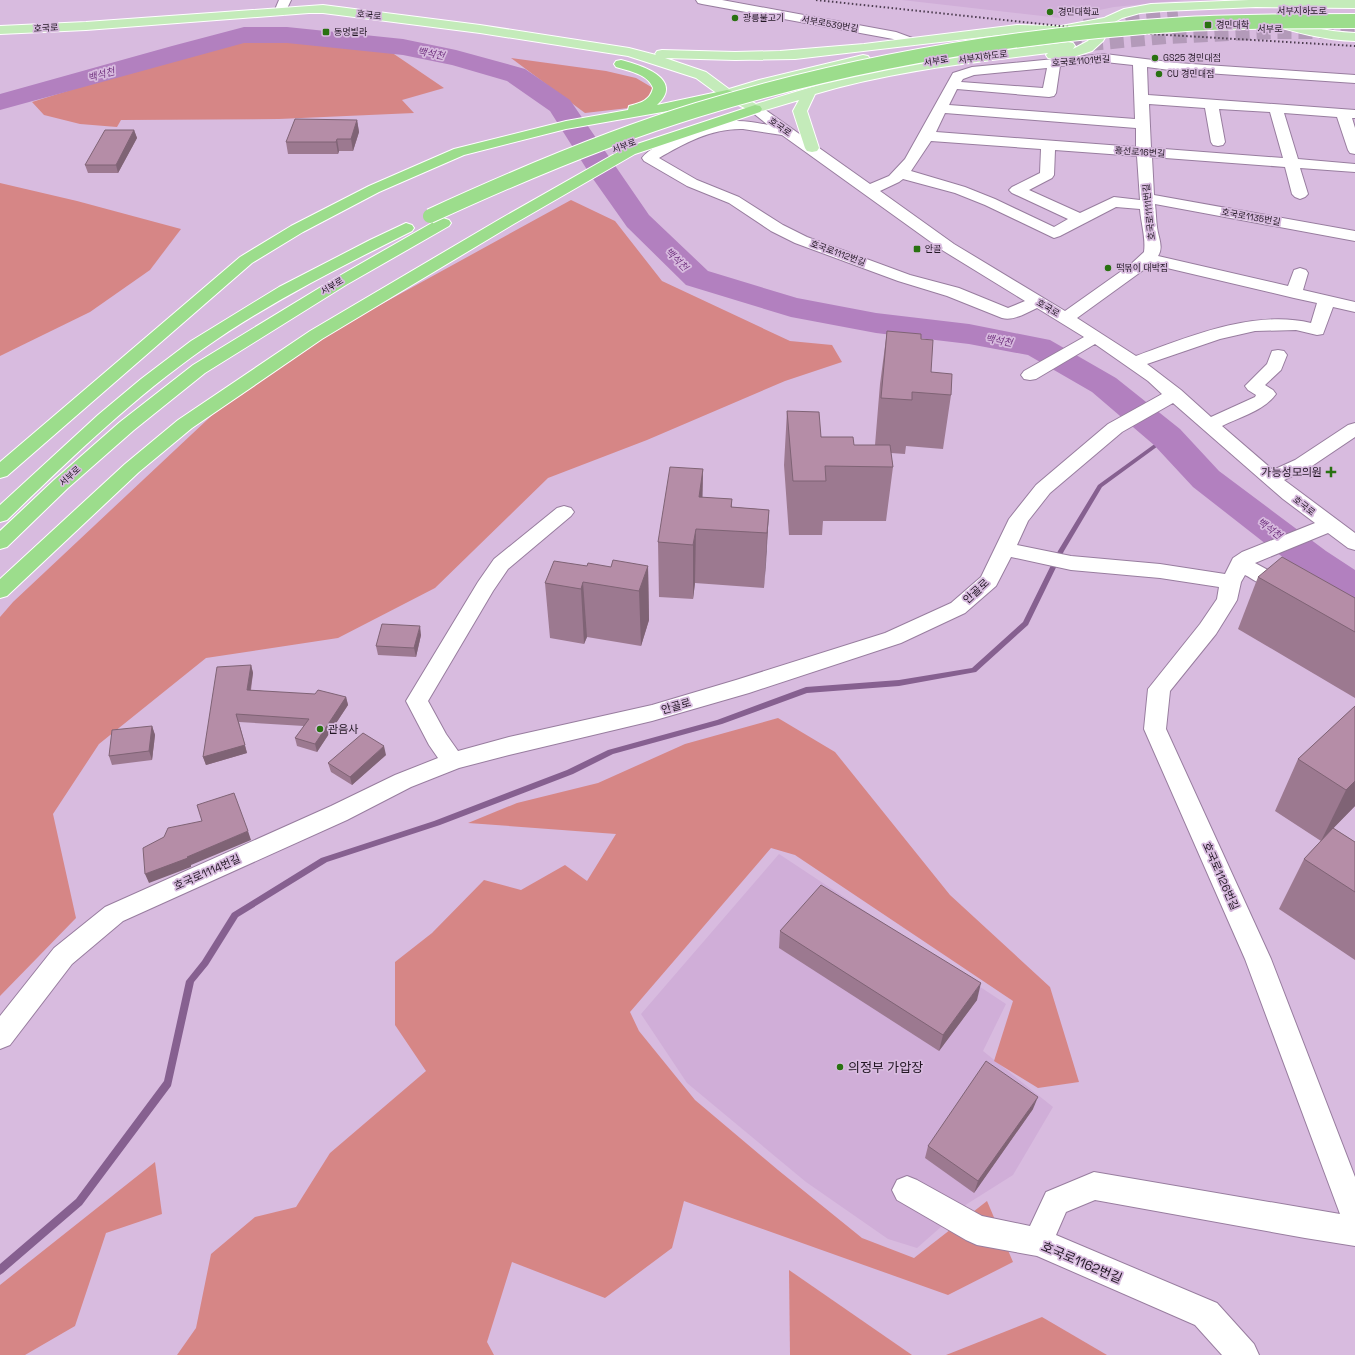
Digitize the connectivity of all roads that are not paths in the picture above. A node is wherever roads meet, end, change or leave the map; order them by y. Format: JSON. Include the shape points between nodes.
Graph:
{"nodes":[{"id":1,"x":702,"y":0,"type":"edge"},
{"id":2,"x":1355,"y":4,"type":"edge"},
{"id":3,"x":283,"y":6,"type":"edge"},
{"id":4,"x":1355,"y":11,"type":"edge"},
{"id":5,"x":1178,"y":15,"type":"tunnel mouth"},
{"id":6,"x":1355,"y":21,"type":"edge"},
{"id":7,"x":1107,"y":24,"type":"junction"},
{"id":8,"x":1355,"y":29,"type":"edge"},
{"id":9,"x":0,"y":30,"type":"edge"},
{"id":10,"x":1062,"y":30,"type":"junction"},
{"id":11,"x":1018,"y":34,"type":"dead end"},
{"id":12,"x":0,"y":35,"type":"edge"},
{"id":13,"x":1355,"y":37,"type":"edge"},
{"id":14,"x":910,"y":42,"type":"junction"},
{"id":15,"x":1068,"y":46,"type":"tunnel mouth"},
{"id":16,"x":1087,"y":48,"type":"junction"},
{"id":17,"x":629,"y":52,"type":"junction"},
{"id":18,"x":886,"y":54,"type":"junction"},
{"id":19,"x":781,"y":55,"type":"junction"},
{"id":20,"x":1140,"y":62,"type":"junction"},
{"id":21,"x":1054,"y":63,"type":"junction"},
{"id":22,"x":621,"y":64,"type":"junction"},
{"id":23,"x":1355,"y":79,"type":"edge"},
{"id":24,"x":953,"y":85,"type":"junction"},
{"id":25,"x":825,"y":87,"type":"junction"},
{"id":26,"x":808,"y":92,"type":"junction"},
{"id":27,"x":727,"y":94,"type":"junction"},
{"id":28,"x":1141,"y":99,"type":"junction"},
{"id":29,"x":1211,"y":104,"type":"junction"},
{"id":30,"x":940,"y":108,"type":"junction"},
{"id":31,"x":1276,"y":108,"type":"junction"},
{"id":32,"x":760,"y":112,"type":"junction"},
{"id":33,"x":1349,"y":114,"type":"edge"},
{"id":34,"x":604,"y":118,"type":"junction"},
{"id":35,"x":1142,"y":124,"type":"junction"},
{"id":36,"x":788,"y":132,"type":"junction"},
{"id":37,"x":925,"y":136,"type":"junction"},
{"id":38,"x":1218,"y":142,"type":"dead end"},
{"id":39,"x":1048,"y":146,"type":"junction"},
{"id":40,"x":812,"y":148,"type":"junction"},
{"id":41,"x":1355,"y":150,"type":"edge"},
{"id":42,"x":1144,"y":153,"type":"junction"},
{"id":43,"x":1290,"y":164,"type":"junction"},
{"id":44,"x":1355,"y":168,"type":"edge"},
{"id":45,"x":900,"y":173,"type":"junction"},
{"id":46,"x":868,"y":190,"type":"junction"},
{"id":47,"x":1300,"y":194,"type":"dead end"},
{"id":48,"x":1147,"y":202,"type":"junction"},
{"id":49,"x":436,"y":219,"type":"junction"},
{"id":50,"x":1080,"y":219,"type":"junction"},
{"id":51,"x":1355,"y":236,"type":"edge"},
{"id":52,"x":1147,"y":258,"type":"junction"},
{"id":53,"x":1300,"y":273,"type":"dead end"},
{"id":54,"x":1294,"y":293,"type":"junction"},
{"id":55,"x":1326,"y":301,"type":"junction"},
{"id":56,"x":1038,"y":302,"type":"junction"},
{"id":57,"x":1355,"y":308,"type":"edge"},
{"id":58,"x":1066,"y":318,"type":"junction"},
{"id":59,"x":1096,"y":337,"type":"junction"},
{"id":60,"x":1278,"y":354,"type":"dead end"},
{"id":61,"x":1134,"y":363,"type":"junction"},
{"id":62,"x":1030,"y":375,"type":"dead end"},
{"id":63,"x":1175,"y":394,"type":"junction"},
{"id":64,"x":1209,"y":425,"type":"junction"},
{"id":65,"x":1355,"y":429,"type":"edge"},
{"id":66,"x":0,"y":472,"type":"edge"},
{"id":67,"x":1271,"y":479,"type":"junction"},
{"id":68,"x":564,"y":512,"type":"dead end"},
{"id":69,"x":0,"y":516,"type":"edge"},
{"id":70,"x":1329,"y":525,"type":"junction"},
{"id":71,"x":0,"y":542,"type":"edge"},
{"id":72,"x":1355,"y":543,"type":"edge"},
{"id":73,"x":1005,"y":549,"type":"junction"},
{"id":74,"x":1240,"y":567,"type":"junction"},
{"id":75,"x":0,"y":591,"type":"edge"},
{"id":76,"x":1301,"y":598,"type":"edge"},
{"id":77,"x":452,"y":762,"type":"junction"},
{"id":78,"x":0,"y":1036,"type":"edge"},
{"id":79,"x":907,"y":1190,"type":"dead end"},
{"id":80,"x":1355,"y":1215,"type":"edge"},
{"id":81,"x":1355,"y":1231,"type":"edge"},
{"id":82,"x":1038,"y":1242,"type":"junction"},
{"id":83,"x":1243,"y":1355,"type":"edge"}],
"edges":[{"from":1,"to":14,"type":"street","name":"서부로539번길","via":[[896,36]]},
{"from":2,"to":7,"type":"main road","via":[[1304,2],[1170,7],[1132,11]]},
{"from":3,"to":9,"type":"main road","name":"호국로","via":[[86,26]]},
{"from":3,"to":17,"type":"main road","name":"호국로","via":[[480,29]]},
{"from":4,"to":5,"type":"main road","name":"서부지하도로","via":[[1292,10]]},
{"from":6,"to":49,"type":"highway","name":"서부로","bridge":true,"via":[[1173,26],[1079,34],[984,45],[866,66],[742,98],[638,130],[570,156]]},
{"from":7,"to":10,"type":"main road"},
{"from":7,"to":13,"type":"main road","via":[[1251,18],[1332,36]]},
{"from":7,"to":16,"type":"main road","via":[[1097,43]]},
{"from":8,"to":49,"type":"highway","name":"서부로","via":[[1255,29],[1135,36],[928,62],[752,104],[651,136]]},
{"from":10,"to":14,"type":"main road","via":[[1017,30]]},
{"from":10,"to":16,"type":"main road","via":[[1083,38]]},
{"from":11,"to":18,"type":"main road","name":"서부지하도로"},
{"from":12,"to":22,"type":"main road","name":"호국로","via":[[252,18],[301,18],[560,53]]},
{"from":14,"to":19,"type":"main road"},
{"from":15,"to":25,"type":"main road","name":"서부지하도로","via":[[946,62],[876,74]]},
{"from":16,"to":25,"type":"main road","via":[[1077,53],[934,69],[857,84]]},
{"from":17,"to":19,"type":"main road"},
{"from":17,"to":27,"type":"main road","name":"호국로","via":[[701,76]]},
{"from":18,"to":19,"type":"main road"},
{"from":18,"to":27,"type":"main road","via":[[814,70]]},
{"from":20,"to":21,"type":"street","name":"호국로1101번길","via":[[1105,58]]},
{"from":20,"to":23,"type":"street","name":"호국로1101번길","via":[[1177,67]]},
{"from":20,"to":28,"type":"street","name":"호국로1111번길"},
{"from":21,"to":24,"type":"street","name":"호국로1101번길","via":[[972,71],[958,76]]},
{"from":21,"to":24,"type":"street","via":[[1049,93]]},
{"from":22,"to":27,"type":"main road","name":"호국로"},
{"from":22,"to":34,"type":"highway","via":[[641,70],[650,76],[657,81],[659,91],[655,100],[644,107]]},
{"from":24,"to":30,"type":"street","name":"호국로1101번길"},
{"from":25,"to":26,"type":"main road"},
{"from":26,"to":32,"type":"main road"},
{"from":26,"to":40,"type":"main road","via":[[800,111]]},
{"from":27,"to":32,"type":"main road","name":"호국로"},
{"from":27,"to":34,"type":"highway"},
{"from":28,"to":29,"type":"street"},
{"from":28,"to":35,"type":"street","name":"호국로1111번길"},
{"from":29,"to":31,"type":"street"},
{"from":29,"to":38,"type":"street"},
{"from":30,"to":35,"type":"street"},
{"from":30,"to":37,"type":"street","name":"호국로1101번길"},
{"from":31,"to":33,"type":"street"},
{"from":31,"to":43,"type":"street"},
{"from":32,"to":36,"type":"street","name":"호국로"},
{"from":32,"to":75,"type":"highway","via":[[630,151],[316,335],[186,424],[132,468]]},
{"from":33,"to":41,"type":"street"},
{"from":34,"to":66,"type":"highway","via":[[459,152],[374,189],[297,230],[246,260]]},
{"from":35,"to":42,"type":"street","name":"호국로1111번길"},
{"from":36,"to":40,"type":"street","name":"호국로"},
{"from":36,"to":56,"type":"street","name":"호국로1112번길","via":[[748,126],[719,127],[663,148],[649,158],[692,183],[734,200],[776,228],[822,249],[953,292],[1008,314]]},
{"from":37,"to":39,"type":"street","name":"흥선로16번길"},
{"from":37,"to":45,"type":"street","name":"호국로1101번길","via":[[915,156]]},
{"from":39,"to":42,"type":"street","name":"흥선로16번길"},
{"from":39,"to":50,"type":"street","via":[[1047,175],[1017,190]]},
{"from":40,"to":46,"type":"street","name":"호국로"},
{"from":42,"to":43,"type":"street","name":"흥선로16번길"},
{"from":42,"to":48,"type":"street","name":"호국로1111번길"},
{"from":43,"to":44,"type":"street","name":"흥선로16번길"},
{"from":43,"to":47,"type":"street"},
{"from":45,"to":46,"type":"street","name":"호국로1101번길"},
{"from":45,"to":50,"type":"street","name":"호국로1135번길","via":[[960,190],[1054,233]]},
{"from":46,"to":56,"type":"street","name":"호국로","via":[[948,247]]},
{"from":48,"to":50,"type":"street","name":"호국로1135번길","via":[[1114,202]]},
{"from":48,"to":51,"type":"street","name":"호국로1135번길"},
{"from":48,"to":52,"type":"street","name":"호국로1111번길","via":[[1153,244],[1152,253]]},
{"from":49,"to":69,"type":"highway","name":"서부로","via":[[337,262],[230,324],[171,364],[76,445]]},
{"from":49,"to":71,"type":"highway","name":"서부로","via":[[199,370],[121,432]]},
{"from":52,"to":54,"type":"street"},
{"from":52,"to":58,"type":"street"},
{"from":53,"to":54,"type":"street"},
{"from":54,"to":55,"type":"street"},
{"from":55,"to":57,"type":"street"},
{"from":55,"to":61,"type":"street","via":[[1317,330],[1296,326],[1261,326],[1198,339]]},
{"from":56,"to":58,"type":"street","name":"호국로"},
{"from":58,"to":59,"type":"street","name":"호국로"},
{"from":59,"to":61,"type":"street","name":"호국로"},
{"from":59,"to":62,"type":"street"},
{"from":60,"to":64,"type":"street","via":[[1276,366],[1254,386],[1267,394],[1261,401]]},
{"from":61,"to":63,"type":"street","name":"호국로"},
{"from":63,"to":64,"type":"street","name":"호국로"},
{"from":63,"to":73,"type":"street","name":"안골로","via":[[1115,428],[1043,489],[1018,519]]},
{"from":64,"to":67,"type":"street","name":"호국로"},
{"from":65,"to":67,"type":"street","via":[[1302,464]]},
{"from":67,"to":70,"type":"street","name":"호국로"},
{"from":68,"to":77,"type":"street","via":[[501,564],[417,701]]},
{"from":70,"to":72,"type":"street","name":"호국로"},
{"from":70,"to":74,"type":"street","via":[[1298,536]]},
{"from":73,"to":74,"type":"street","via":[[1071,564],[1160,571]]},
{"from":73,"to":77,"type":"street","name":"안골로","via":[[989,581],[958,608],[893,638],[749,685],[652,713]]},
{"from":74,"to":76,"type":"street"},
{"from":74,"to":80,"type":"street","name":"호국로1126번길","via":[[1227,600],[1208,629],[1159,689],[1155,729],[1258,959]]},
{"from":77,"to":78,"type":"street","name":"호국로1114번길","via":[[403,781],[339,813],[114,914],[63,956]]},
{"from":79,"to":82,"type":"street","name":"호국로1162번길","via":[[977,1230]]},
{"from":81,"to":82,"type":"street","via":[[1094,1186],[1056,1202]]},
{"from":82,"to":83,"type":"street","name":"호국로1162번길","via":[[1206,1314]]}]}
